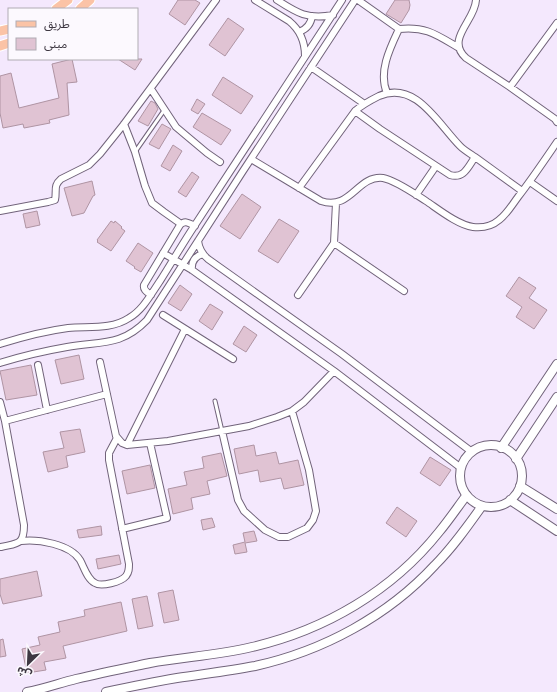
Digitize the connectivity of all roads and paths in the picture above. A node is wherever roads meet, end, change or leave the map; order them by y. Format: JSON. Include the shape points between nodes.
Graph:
{"nodes":[{"id":1,"x":68,"y":0,"type":"edge"},
{"id":2,"x":90,"y":0,"type":"edge"},
{"id":3,"x":216,"y":0,"type":"edge"},
{"id":4,"x":255,"y":0,"type":"edge"},
{"id":5,"x":277,"y":0,"type":"edge"},
{"id":6,"x":342,"y":0,"type":"edge"},
{"id":7,"x":357,"y":0,"type":"edge"},
{"id":8,"x":476,"y":0,"type":"edge"},
{"id":9,"x":57,"y":8,"type":"edge"},
{"id":10,"x":81,"y":8,"type":"edge"},
{"id":11,"x":333,"y":15,"type":"junction"},
{"id":12,"x":312,"y":16,"type":"junction"},
{"id":13,"x":557,"y":23,"type":"edge"},
{"id":14,"x":399,"y":29,"type":"junction"},
{"id":15,"x":299,"y":32,"type":"junction"},
{"id":16,"x":459,"y":48,"type":"junction"},
{"id":17,"x":305,"y":58,"type":"junction"},
{"id":18,"x":311,"y":67,"type":"junction"},
{"id":19,"x":510,"y":87,"type":"junction"},
{"id":20,"x":151,"y":89,"type":"junction"},
{"id":21,"x":387,"y":93,"type":"junction"},
{"id":22,"x":363,"y":103,"type":"junction"},
{"id":23,"x":165,"y":110,"type":"junction"},
{"id":24,"x":355,"y":111,"type":"junction"},
{"id":25,"x":557,"y":122,"type":"edge"},
{"id":26,"x":124,"y":124,"type":"junction"},
{"id":27,"x":557,"y":142,"type":"edge"},
{"id":28,"x":135,"y":152,"type":"junction"},
{"id":29,"x":475,"y":157,"type":"junction"},
{"id":30,"x":250,"y":159,"type":"junction"},
{"id":31,"x":220,"y":162,"type":"dead end"},
{"id":32,"x":234,"y":165,"type":"junction"},
{"id":33,"x":436,"y":166,"type":"junction"},
{"id":34,"x":243,"y":171,"type":"junction"},
{"id":35,"x":530,"y":182,"type":"junction"},
{"id":36,"x":299,"y":188,"type":"junction"},
{"id":37,"x":522,"y":191,"type":"junction"},
{"id":38,"x":416,"y":195,"type":"junction"},
{"id":39,"x":557,"y":201,"type":"edge"},
{"id":40,"x":336,"y":203,"type":"junction"},
{"id":41,"x":0,"y":211,"type":"edge"},
{"id":42,"x":181,"y":224,"type":"junction"},
{"id":43,"x":194,"y":226,"type":"junction"},
{"id":44,"x":198,"y":240,"type":"junction"},
{"id":45,"x":334,"y":244,"type":"junction"},
{"id":46,"x":163,"y":254,"type":"junction"},
{"id":47,"x":203,"y":254,"type":"junction"},
{"id":48,"x":173,"y":260,"type":"junction"},
{"id":49,"x":182,"y":265,"type":"junction"},
{"id":50,"x":192,"y":270,"type":"junction"},
{"id":51,"x":404,"y":291,"type":"dead end"},
{"id":52,"x":151,"y":295,"type":"junction"},
{"id":53,"x":298,"y":295,"type":"dead end"},
{"id":54,"x":163,"y":315,"type":"dead end"},
{"id":55,"x":185,"y":329,"type":"junction"},
{"id":56,"x":0,"y":344,"type":"edge"},
{"id":57,"x":233,"y":359,"type":"dead end"},
{"id":58,"x":100,"y":362,"type":"dead end"},
{"id":59,"x":0,"y":363,"type":"edge"},
{"id":60,"x":557,"y":364,"type":"edge"},
{"id":61,"x":38,"y":365,"type":"dead end"},
{"id":62,"x":334,"y":371,"type":"junction"},
{"id":63,"x":107,"y":394,"type":"junction"},
{"id":64,"x":557,"y":397,"type":"edge"},
{"id":65,"x":215,"y":401,"type":"dead end"},
{"id":66,"x":0,"y":402,"type":"edge"},
{"id":67,"x":47,"y":410,"type":"junction"},
{"id":68,"x":292,"y":411,"type":"junction"},
{"id":69,"x":5,"y":421,"type":"junction"},
{"id":70,"x":222,"y":431,"type":"junction"},
{"id":71,"x":117,"y":438,"type":"junction"},
{"id":72,"x":150,"y":443,"type":"junction"},
{"id":73,"x":127,"y":445,"type":"junction"},
{"id":74,"x":501,"y":448,"type":"junction"},
{"id":75,"x":472,"y":452,"type":"junction"},
{"id":76,"x":516,"y":459,"type":"junction"},
{"id":77,"x":461,"y":468,"type":"junction"},
{"id":78,"x":520,"y":486,"type":"junction"},
{"id":79,"x":466,"y":496,"type":"junction"},
{"id":80,"x":510,"y":500,"type":"junction"},
{"id":81,"x":482,"y":506,"type":"junction"},
{"id":82,"x":557,"y":509,"type":"edge"},
{"id":83,"x":122,"y":529,"type":"junction"},
{"id":84,"x":557,"y":531,"type":"edge"},
{"id":85,"x":21,"y":541,"type":"junction"},
{"id":86,"x":1,"y":547,"type":"dead end"},
{"id":87,"x":27,"y":692,"type":"edge"},
{"id":88,"x":106,"y":692,"type":"edge"}],
"edges":[{"from":1,"to":9,"type":"main road"},
{"from":2,"to":10,"type":"main road"},
{"from":3,"to":20,"type":"street"},
{"from":4,"to":15,"type":"street","via":[[289,21]]},
{"from":5,"to":12,"type":"street","via":[[297,12]]},
{"from":6,"to":11,"type":"street"},
{"from":7,"to":14,"type":"street"},
{"from":7,"to":18,"type":"street"},
{"from":8,"to":16,"type":"street","via":[[474,11],[459,37]]},
{"from":11,"to":12,"type":"street"},
{"from":11,"to":17,"type":"street"},
{"from":12,"to":15,"type":"street","via":[[306,29]]},
{"from":13,"to":19,"type":"street"},
{"from":14,"to":16,"type":"street","via":[[411,27],[432,32]]},
{"from":14,"to":21,"type":"street","via":[[390,47],[385,66],[384,86]]},
{"from":15,"to":17,"type":"street"},
{"from":16,"to":19,"type":"street","via":[[466,58]]},
{"from":17,"to":32,"type":"street"},
{"from":18,"to":22,"type":"street"},
{"from":18,"to":30,"type":"street"},
{"from":19,"to":25,"type":"street"},
{"from":20,"to":23,"type":"street"},
{"from":20,"to":26,"type":"street"},
{"from":21,"to":22,"type":"street"},
{"from":21,"to":29,"type":"street","via":[[407,94],[414,98],[433,114],[459,146]]},
{"from":22,"to":24,"type":"street"},
{"from":23,"to":28,"type":"lane"},
{"from":23,"to":31,"type":"street","via":[[176,127]]},
{"from":24,"to":33,"type":"street"},
{"from":24,"to":36,"type":"street"},
{"from":26,"to":28,"type":"street"},
{"from":26,"to":41,"type":"street","via":[[89,165],[61,178],[56,186],[54,200]]},
{"from":27,"to":35,"type":"street"},
{"from":28,"to":42,"type":"street","via":[[152,203]]},
{"from":29,"to":33,"type":"street","via":[[464,172],[457,176],[450,175]]},
{"from":29,"to":37,"type":"street"},
{"from":30,"to":34,"type":"street"},
{"from":30,"to":36,"type":"street"},
{"from":32,"to":34,"type":"street"},
{"from":32,"to":43,"type":"street"},
{"from":33,"to":38,"type":"street"},
{"from":34,"to":44,"type":"street"},
{"from":35,"to":37,"type":"street"},
{"from":35,"to":39,"type":"street"},
{"from":36,"to":40,"type":"street","via":[[321,201]]},
{"from":37,"to":38,"type":"street","via":[[504,216],[493,224],[480,227],[460,223]]},
{"from":38,"to":40,"type":"street","via":[[389,180],[379,178],[369,180],[344,200]]},
{"from":40,"to":45,"type":"street"},
{"from":42,"to":43,"type":"street","via":[[186,222]]},
{"from":42,"to":46,"type":"street"},
{"from":43,"to":48,"type":"street"},
{"from":44,"to":47,"type":"street"},
{"from":44,"to":49,"type":"street"},
{"from":45,"to":51,"type":"street"},
{"from":45,"to":53,"type":"street"},
{"from":46,"to":48,"type":"street"},
{"from":46,"to":52,"type":"street","via":[[144,286],[144,290]]},
{"from":47,"to":50,"type":"street","via":[[196,257]]},
{"from":47,"to":75,"type":"street"},
{"from":48,"to":49,"type":"street"},
{"from":48,"to":52,"type":"street"},
{"from":49,"to":50,"type":"street"},
{"from":49,"to":59,"type":"street","via":[[147,320],[127,336],[110,342],[48,350]]},
{"from":50,"to":62,"type":"street"},
{"from":52,"to":56,"type":"street","via":[[137,313],[114,325],[68,328]]},
{"from":54,"to":55,"type":"street"},
{"from":55,"to":57,"type":"street"},
{"from":55,"to":73,"type":"street"},
{"from":58,"to":63,"type":"street"},
{"from":60,"to":74,"type":"street"},
{"from":61,"to":67,"type":"street"},
{"from":62,"to":68,"type":"street"},
{"from":62,"to":77,"type":"street"},
{"from":63,"to":67,"type":"street"},
{"from":63,"to":71,"type":"street"},
{"from":64,"to":76,"type":"street"},
{"from":65,"to":70,"type":"lane"},
{"from":66,"to":69,"type":"street"},
{"from":67,"to":69,"type":"street"},
{"from":68,"to":70,"type":"street","via":[[249,426]]},
{"from":68,"to":70,"type":"street","via":[[309,470],[316,511],[307,528],[288,537],[279,537],[265,530],[244,511],[238,500]]},
{"from":69,"to":85,"type":"street","via":[[24,525]]},
{"from":70,"to":72,"type":"street"},
{"from":71,"to":73,"type":"street"},
{"from":71,"to":83,"type":"street","via":[[108,460]]},
{"from":72,"to":73,"type":"street"},
{"from":72,"to":83,"type":"street","via":[[167,518]]},
{"from":74,"to":75,"type":"street","via":[[480,447]]},
{"from":74,"to":76,"type":"street"},
{"from":75,"to":77,"type":"street"},
{"from":76,"to":78,"type":"street","via":[[522,476]]},
{"from":77,"to":79,"type":"street","via":[[460,478]]},
{"from":78,"to":80,"type":"street"},
{"from":78,"to":82,"type":"street"},
{"from":79,"to":81,"type":"street"},
{"from":79,"to":87,"type":"street","via":[[421,553],[400,572],[355,606],[305,631],[251,647],[125,668]]},
{"from":80,"to":81,"type":"street","via":[[502,505]]},
{"from":80,"to":84,"type":"street"},
{"from":81,"to":88,"type":"street","via":[[454,544],[413,587],[365,622],[339,636],[284,658],[255,666]]},
{"from":83,"to":85,"type":"street","via":[[129,564],[127,575],[120,581],[99,585],[91,580],[73,553],[57,545]]},
{"from":85,"to":86,"type":"street"}]}
